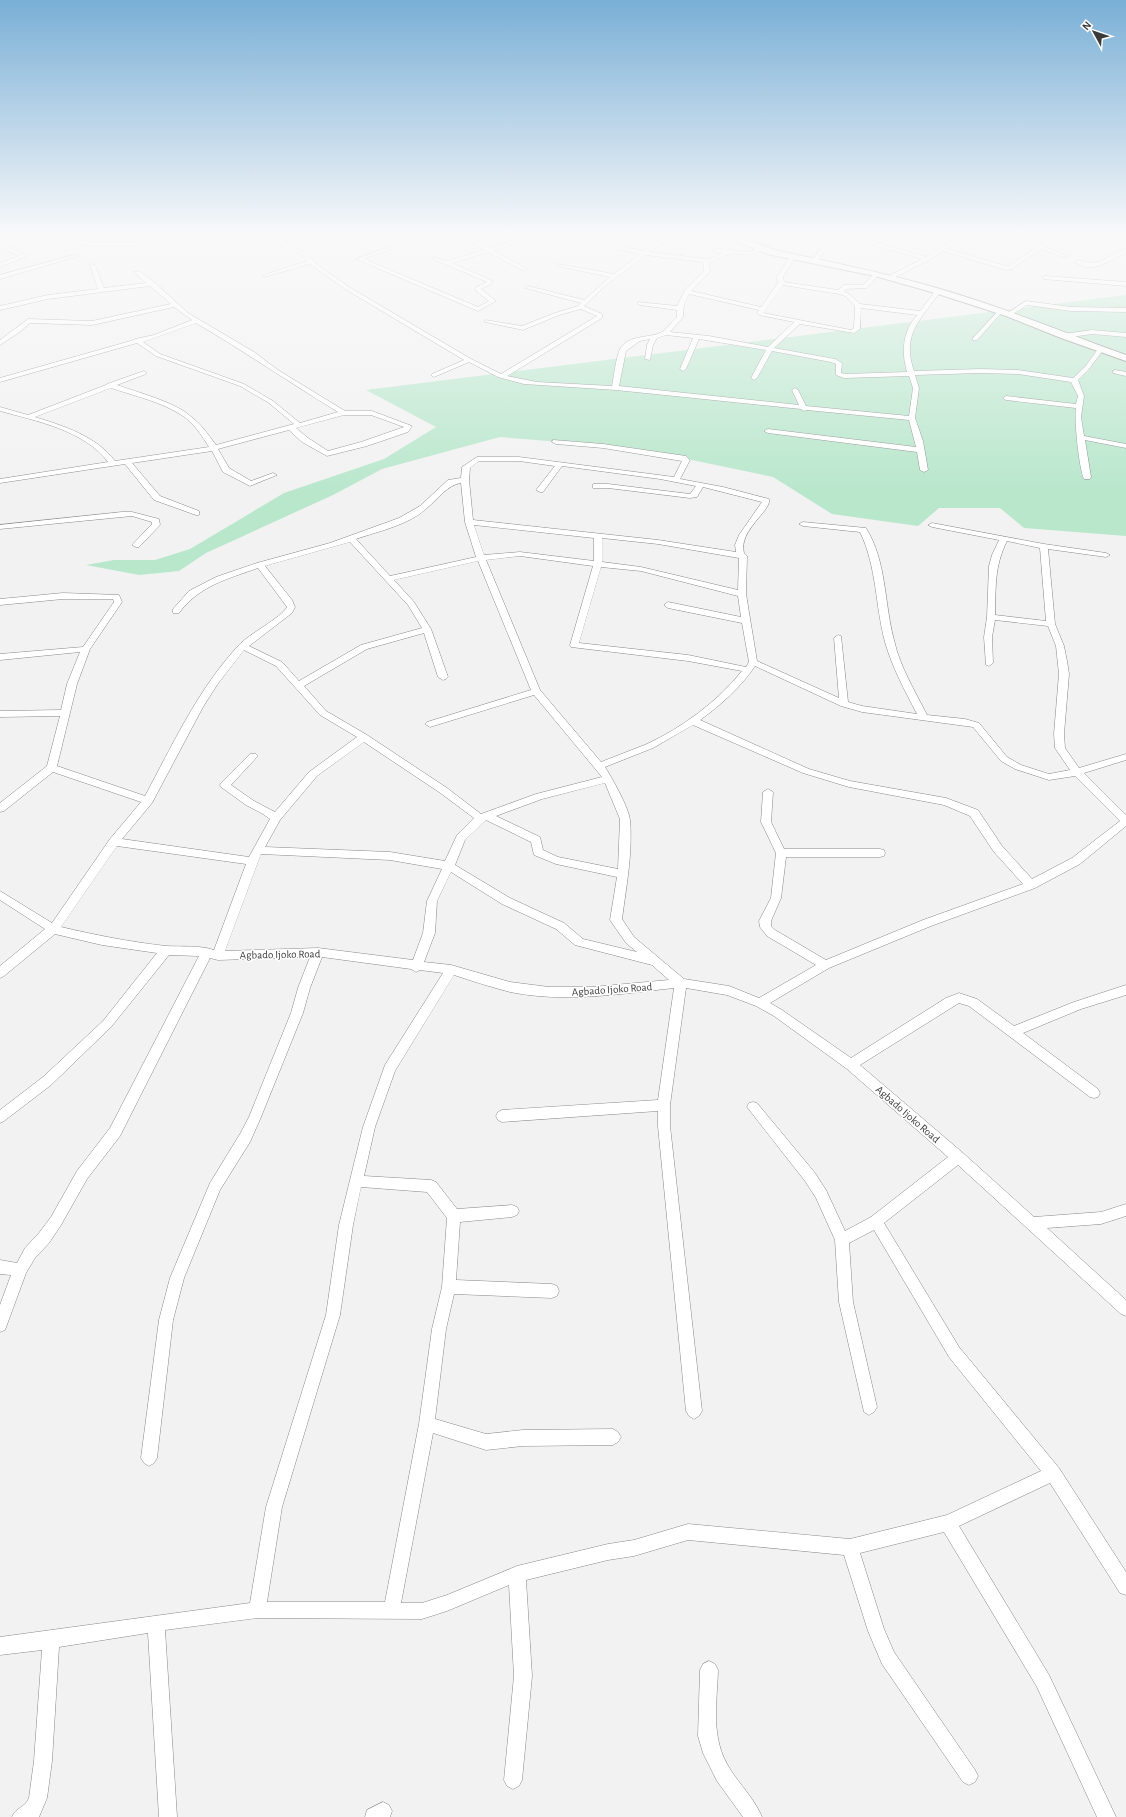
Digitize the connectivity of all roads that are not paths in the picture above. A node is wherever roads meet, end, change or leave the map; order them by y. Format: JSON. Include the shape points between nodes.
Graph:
{"nodes":[{"id":1,"x":112,"y":319,"type":"edge"},
{"id":2,"x":400,"y":319,"type":"edge"},
{"id":3,"x":545,"y":319,"type":"edge"},
{"id":4,"x":597,"y":319,"type":"edge"},
{"id":5,"x":678,"y":319,"type":"edge"},
{"id":6,"x":787,"y":319,"type":"edge"},
{"id":7,"x":857,"y":319,"type":"edge"},
{"id":8,"x":916,"y":319,"type":"edge"},
{"id":9,"x":998,"y":319,"type":"edge"},
{"id":10,"x":1019,"y":319,"type":"edge"},
{"id":11,"x":197,"y":320,"type":"joint"},
{"id":12,"x":487,"y":321,"type":"dead end"},
{"id":13,"x":799,"y":321,"type":"junction"},
{"id":14,"x":665,"y":333,"type":"junction"},
{"id":15,"x":1126,"y":335,"type":"edge"},
{"id":16,"x":1064,"y":336,"type":"junction"},
{"id":17,"x":654,"y":337,"type":"junction"},
{"id":18,"x":697,"y":337,"type":"junction"},
{"id":19,"x":975,"y":339,"type":"dead end"},
{"id":20,"x":137,"y":340,"type":"junction"},
{"id":21,"x":0,"y":343,"type":"edge"},
{"id":22,"x":770,"y":348,"type":"junction"},
{"id":23,"x":1100,"y":350,"type":"junction"},
{"id":24,"x":1126,"y":358,"type":"edge"},
{"id":25,"x":648,"y":359,"type":"dead end"},
{"id":26,"x":470,"y":360,"type":"junction"},
{"id":27,"x":683,"y":369,"type":"dead end"},
{"id":28,"x":911,"y":372,"type":"junction"},
{"id":29,"x":1116,"y":372,"type":"dead end"},
{"id":30,"x":144,"y":373,"type":"dead end"},
{"id":31,"x":1126,"y":374,"type":"edge"},
{"id":32,"x":434,"y":375,"type":"dead end"},
{"id":33,"x":502,"y":376,"type":"junction"},
{"id":34,"x":754,"y":378,"type":"dead end"},
{"id":35,"x":0,"y":380,"type":"edge"},
{"id":36,"x":1074,"y":380,"type":"junction"},
{"id":37,"x":109,"y":385,"type":"junction"},
{"id":38,"x":614,"y":388,"type":"junction"},
{"id":39,"x":795,"y":390,"type":"dead end"},
{"id":40,"x":1006,"y":398,"type":"dead end"},
{"id":41,"x":1080,"y":406,"type":"junction"},
{"id":42,"x":0,"y":409,"type":"edge"},
{"id":43,"x":804,"y":409,"type":"junction"},
{"id":44,"x":11,"y":412,"type":"junction"},
{"id":45,"x":344,"y":413,"type":"junction"},
{"id":46,"x":29,"y":417,"type":"junction"},
{"id":47,"x":0,"y":418,"type":"edge"},
{"id":48,"x":912,"y":418,"type":"junction"},
{"id":49,"x":300,"y":426,"type":"junction"},
{"id":50,"x":291,"y":428,"type":"junction"},
{"id":51,"x":768,"y":430,"type":"dead end"},
{"id":52,"x":1080,"y":437,"type":"junction"},
{"id":53,"x":556,"y":442,"type":"dead end"},
{"id":54,"x":1126,"y":446,"type":"edge"},
{"id":55,"x":214,"y":448,"type":"junction"},
{"id":56,"x":920,"y":450,"type":"junction"},
{"id":57,"x":127,"y":462,"type":"junction"},
{"id":58,"x":113,"y":464,"type":"junction"},
{"id":59,"x":560,"y":464,"type":"junction"},
{"id":60,"x":924,"y":470,"type":"dead end"},
{"id":61,"x":273,"y":474,"type":"dead end"},
{"id":62,"x":1087,"y":477,"type":"dead end"},
{"id":63,"x":465,"y":480,"type":"junction"},
{"id":64,"x":676,"y":480,"type":"junction"},
{"id":65,"x":0,"y":481,"type":"edge"},
{"id":66,"x":701,"y":485,"type":"junction"},
{"id":67,"x":596,"y":486,"type":"dead end"},
{"id":68,"x":540,"y":490,"type":"dead end"},
{"id":69,"x":196,"y":513,"type":"dead end"},
{"id":70,"x":469,"y":522,"type":"junction"},
{"id":71,"x":803,"y":524,"type":"dead end"},
{"id":72,"x":932,"y":525,"type":"dead end"},
{"id":73,"x":0,"y":527,"type":"edge"},
{"id":74,"x":598,"y":535,"type":"junction"},
{"id":75,"x":352,"y":538,"type":"junction"},
{"id":76,"x":1004,"y":539,"type":"junction"},
{"id":77,"x":136,"y":545,"type":"dead end"},
{"id":78,"x":1044,"y":546,"type":"junction"},
{"id":79,"x":1106,"y":555,"type":"dead end"},
{"id":80,"x":743,"y":556,"type":"junction"},
{"id":81,"x":481,"y":558,"type":"junction"},
{"id":82,"x":598,"y":564,"type":"junction"},
{"id":83,"x":260,"y":565,"type":"junction"},
{"id":84,"x":388,"y":579,"type":"junction"},
{"id":85,"x":742,"y":594,"type":"junction"},
{"id":86,"x":0,"y":602,"type":"edge"},
{"id":87,"x":668,"y":605,"type":"dead end"},
{"id":88,"x":176,"y":611,"type":"dead end"},
{"id":89,"x":991,"y":617,"type":"junction"},
{"id":90,"x":746,"y":621,"type":"junction"},
{"id":91,"x":1051,"y":624,"type":"junction"},
{"id":92,"x":427,"y":629,"type":"junction"},
{"id":93,"x":838,"y":638,"type":"dead end"},
{"id":94,"x":243,"y":646,"type":"junction"},
{"id":95,"x":86,"y":649,"type":"junction"},
{"id":96,"x":0,"y":657,"type":"edge"},
{"id":97,"x":989,"y":662,"type":"dead end"},
{"id":98,"x":751,"y":666,"type":"junction"},
{"id":99,"x":443,"y":677,"type":"dead end"},
{"id":100,"x":298,"y":686,"type":"junction"},
{"id":101,"x":536,"y":691,"type":"junction"},
{"id":102,"x":844,"y":704,"type":"junction"},
{"id":103,"x":64,"y":713,"type":"junction"},
{"id":104,"x":0,"y":714,"type":"edge"},
{"id":105,"x":924,"y":718,"type":"junction"},
{"id":106,"x":693,"y":721,"type":"junction"},
{"id":107,"x":430,"y":724,"type":"dead end"},
{"id":108,"x":364,"y":737,"type":"junction"},
{"id":109,"x":253,"y":756,"type":"dead end"},
{"id":110,"x":1126,"y":757,"type":"edge"},
{"id":111,"x":599,"y":766,"type":"junction"},
{"id":112,"x":52,"y":768,"type":"junction"},
{"id":113,"x":1077,"y":772,"type":"junction"},
{"id":114,"x":608,"y":779,"type":"junction"},
{"id":115,"x":768,"y":792,"type":"dead end"},
{"id":116,"x":148,"y":801,"type":"junction"},
{"id":117,"x":0,"y":808,"type":"edge"},
{"id":118,"x":483,"y":816,"type":"junction"},
{"id":119,"x":276,"y":818,"type":"junction"},
{"id":120,"x":1126,"y":821,"type":"edge"},
{"id":121,"x":114,"y":842,"type":"junction"},
{"id":122,"x":257,"y":850,"type":"junction"},
{"id":123,"x":880,"y":853,"type":"dead end"},
{"id":124,"x":781,"y":854,"type":"junction"},
{"id":125,"x":252,"y":861,"type":"junction"},
{"id":126,"x":449,"y":866,"type":"junction"},
{"id":127,"x":623,"y":874,"type":"junction"},
{"id":128,"x":1030,"y":885,"type":"junction"},
{"id":129,"x":0,"y":896,"type":"edge"},
{"id":130,"x":52,"y":929,"type":"junction"},
{"id":131,"x":166,"y":950,"type":"junction"},
{"id":132,"x":318,"y":952,"type":"junction"},
{"id":133,"x":213,"y":954,"type":"junction"},
{"id":134,"x":656,"y":962,"type":"junction"},
{"id":135,"x":825,"y":964,"type":"junction"},
{"id":136,"x":416,"y":967,"type":"junction"},
{"id":137,"x":451,"y":970,"type":"junction"},
{"id":138,"x":0,"y":972,"type":"edge"},
{"id":139,"x":681,"y":983,"type":"junction"},
{"id":140,"x":1126,"y":990,"type":"edge"},
{"id":141,"x":760,"y":1003,"type":"junction"},
{"id":142,"x":1013,"y":1032,"type":"junction"},
{"id":143,"x":851,"y":1065,"type":"junction"},
{"id":144,"x":1094,"y":1093,"type":"dead end"},
{"id":145,"x":664,"y":1105,"type":"junction"},
{"id":146,"x":753,"y":1107,"type":"dead end"},
{"id":147,"x":502,"y":1116,"type":"dead end"},
{"id":148,"x":0,"y":1117,"type":"edge"},
{"id":149,"x":958,"y":1157,"type":"junction"},
{"id":150,"x":356,"y":1181,"type":"junction"},
{"id":151,"x":1126,"y":1210,"type":"edge"},
{"id":152,"x":512,"y":1211,"type":"dead end"},
{"id":153,"x":454,"y":1216,"type":"junction"},
{"id":154,"x":876,"y":1221,"type":"junction"},
{"id":155,"x":1033,"y":1223,"type":"junction"},
{"id":156,"x":842,"y":1240,"type":"junction"},
{"id":157,"x":0,"y":1268,"type":"edge"},
{"id":158,"x":20,"y":1270,"type":"junction"},
{"id":159,"x":449,"y":1287,"type":"junction"},
{"id":160,"x":552,"y":1291,"type":"dead end"},
{"id":161,"x":1126,"y":1309,"type":"edge"},
{"id":162,"x":0,"y":1325,"type":"edge"},
{"id":163,"x":869,"y":1407,"type":"dead end"},
{"id":164,"x":694,"y":1411,"type":"dead end"},
{"id":165,"x":427,"y":1424,"type":"junction"},
{"id":166,"x":612,"y":1437,"type":"dead end"},
{"id":167,"x":149,"y":1458,"type":"dead end"},
{"id":168,"x":1053,"y":1474,"type":"junction"},
{"id":169,"x":948,"y":1523,"type":"junction"},
{"id":170,"x":850,"y":1546,"type":"junction"},
{"id":171,"x":518,"y":1574,"type":"junction"},
{"id":172,"x":1126,"y":1587,"type":"edge"},
{"id":173,"x":257,"y":1610,"type":"junction"},
{"id":174,"x":391,"y":1612,"type":"junction"},
{"id":175,"x":156,"y":1623,"type":"junction"},
{"id":176,"x":51,"y":1640,"type":"junction"},
{"id":177,"x":0,"y":1646,"type":"edge"},
{"id":178,"x":709,"y":1670,"type":"dead end"},
{"id":179,"x":969,"y":1776,"type":"dead end"},
{"id":180,"x":513,"y":1780,"type":"dead end"},
{"id":181,"x":21,"y":1817,"type":"edge"},
{"id":182,"x":168,"y":1817,"type":"edge"},
{"id":183,"x":753,"y":1817,"type":"edge"},
{"id":184,"x":1107,"y":1817,"type":"edge"}],
"edges":[{"from":1,"to":21,"type":"street","via":[[92,323],[28,321]]},
{"from":2,"to":26,"type":"street"},
{"from":3,"to":12,"type":"street","via":[[523,328]]},
{"from":4,"to":33,"type":"street"},
{"from":5,"to":14,"type":"street"},
{"from":6,"to":13,"type":"street"},
{"from":7,"to":13,"type":"street","via":[[857,329],[852,332]]},
{"from":8,"to":28,"type":"street","via":[[907,342],[906,361]]},
{"from":9,"to":19,"type":"street"},
{"from":10,"to":16,"type":"main road"},
{"from":11,"to":20,"type":"street","via":[[156,336]]},
{"from":11,"to":45,"type":"street"},
{"from":13,"to":22,"type":"street"},
{"from":14,"to":17,"type":"street"},
{"from":14,"to":18,"type":"street"},
{"from":15,"to":16,"type":"street","via":[[1092,332]]},
{"from":16,"to":23,"type":"main road"},
{"from":17,"to":25,"type":"street"},
{"from":17,"to":38,"type":"street","via":[[638,339],[623,350]]},
{"from":18,"to":22,"type":"street"},
{"from":18,"to":27,"type":"street"},
{"from":20,"to":35,"type":"street"},
{"from":20,"to":49,"type":"street","via":[[158,355],[242,385],[271,402]]},
{"from":22,"to":28,"type":"street","via":[[833,360],[839,364],[838,374],[844,376]]},
{"from":22,"to":34,"type":"street"},
{"from":23,"to":24,"type":"main road"},
{"from":23,"to":36,"type":"street"},
{"from":26,"to":32,"type":"street"},
{"from":26,"to":33,"type":"street"},
{"from":28,"to":36,"type":"street","via":[[1003,372]]},
{"from":28,"to":48,"type":"street","via":[[916,388]]},
{"from":29,"to":31,"type":"street"},
{"from":30,"to":37,"type":"street"},
{"from":33,"to":38,"type":"street","via":[[544,384]]},
{"from":36,"to":41,"type":"street","via":[[1081,396]]},
{"from":37,"to":46,"type":"street"},
{"from":37,"to":55,"type":"street","via":[[153,399],[186,415]]},
{"from":38,"to":43,"type":"street"},
{"from":39,"to":43,"type":"street"},
{"from":40,"to":41,"type":"street"},
{"from":41,"to":52,"type":"street"},
{"from":42,"to":44,"type":"street"},
{"from":43,"to":48,"type":"street"},
{"from":44,"to":46,"type":"street"},
{"from":44,"to":47,"type":"street"},
{"from":45,"to":49,"type":"street"},
{"from":45,"to":50,"type":"street","via":[[372,413],[408,426],[364,444],[327,454]]},
{"from":46,"to":58,"type":"street","via":[[65,430],[93,444],[105,452]]},
{"from":48,"to":56,"type":"street"},
{"from":49,"to":50,"type":"street"},
{"from":50,"to":55,"type":"street"},
{"from":51,"to":56,"type":"street"},
{"from":52,"to":54,"type":"street"},
{"from":52,"to":62,"type":"street"},
{"from":53,"to":64,"type":"street","via":[[683,458],[686,460]]},
{"from":55,"to":57,"type":"street"},
{"from":55,"to":61,"type":"street","via":[[226,470],[250,484]]},
{"from":56,"to":60,"type":"street"},
{"from":57,"to":58,"type":"street"},
{"from":57,"to":69,"type":"street","via":[[157,498]]},
{"from":58,"to":65,"type":"street"},
{"from":59,"to":63,"type":"street","via":[[477,459],[466,467]]},
{"from":59,"to":64,"type":"street"},
{"from":59,"to":68,"type":"street"},
{"from":63,"to":70,"type":"street"},
{"from":63,"to":75,"type":"street","via":[[451,482],[423,508],[410,516]]},
{"from":64,"to":66,"type":"street"},
{"from":66,"to":67,"type":"street","via":[[690,496]]},
{"from":66,"to":80,"type":"street","via":[[766,501],[765,507],[751,522],[739,547]]},
{"from":70,"to":74,"type":"street"},
{"from":70,"to":81,"type":"street"},
{"from":71,"to":105,"type":"street","via":[[863,530],[877,562],[887,632],[900,672]]},
{"from":72,"to":76,"type":"street"},
{"from":73,"to":77,"type":"street","via":[[122,514],[132,514],[156,521],[156,525]]},
{"from":74,"to":80,"type":"street"},
{"from":74,"to":82,"type":"street"},
{"from":75,"to":83,"type":"street"},
{"from":75,"to":84,"type":"street"},
{"from":76,"to":78,"type":"street"},
{"from":76,"to":89,"type":"street","via":[[993,566]]},
{"from":78,"to":79,"type":"street"},
{"from":78,"to":91,"type":"street"},
{"from":80,"to":85,"type":"street"},
{"from":81,"to":82,"type":"street","via":[[520,554]]},
{"from":81,"to":84,"type":"street"},
{"from":81,"to":101,"type":"street"},
{"from":82,"to":85,"type":"street","via":[[656,572]]},
{"from":82,"to":98,"type":"street","via":[[574,645]]},
{"from":83,"to":88,"type":"street","via":[[203,587],[185,600]]},
{"from":83,"to":94,"type":"street","via":[[291,607]]},
{"from":84,"to":92,"type":"street","via":[[411,604]]},
{"from":85,"to":90,"type":"street"},
{"from":86,"to":95,"type":"street","via":[[63,596],[116,597],[118,602]]},
{"from":87,"to":90,"type":"street","via":[[713,612]]},
{"from":89,"to":91,"type":"street"},
{"from":89,"to":97,"type":"street","via":[[988,637]]},
{"from":90,"to":98,"type":"street"},
{"from":91,"to":113,"type":"street","via":[[1060,646],[1064,674],[1060,748]]},
{"from":92,"to":99,"type":"street"},
{"from":92,"to":100,"type":"street","via":[[368,645]]},
{"from":93,"to":102,"type":"street"},
{"from":94,"to":100,"type":"street","via":[[279,664]]},
{"from":94,"to":116,"type":"street","via":[[206,693]]},
{"from":95,"to":96,"type":"street"},
{"from":95,"to":103,"type":"street"},
{"from":98,"to":102,"type":"street"},
{"from":98,"to":106,"type":"street","via":[[723,697]]},
{"from":100,"to":108,"type":"street","via":[[323,713]]},
{"from":101,"to":107,"type":"street"},
{"from":101,"to":111,"type":"street"},
{"from":102,"to":105,"type":"street"},
{"from":103,"to":104,"type":"street"},
{"from":103,"to":112,"type":"street"},
{"from":105,"to":113,"type":"street","via":[[965,722],[976,726],[1004,759],[1018,767],[1049,777]]},
{"from":106,"to":111,"type":"street","via":[[651,745]]},
{"from":106,"to":128,"type":"street","via":[[813,773],[849,784],[946,802],[974,813],[998,849]]},
{"from":108,"to":118,"type":"street"},
{"from":108,"to":119,"type":"street","via":[[313,774]]},
{"from":109,"to":119,"type":"street","via":[[225,785]]},
{"from":110,"to":113,"type":"street"},
{"from":111,"to":114,"type":"street"},
{"from":112,"to":116,"type":"street"},
{"from":112,"to":117,"type":"street"},
{"from":113,"to":120,"type":"street"},
{"from":114,"to":118,"type":"street","via":[[540,796]]},
{"from":114,"to":127,"type":"street","via":[[625,819]]},
{"from":115,"to":124,"type":"street","via":[[766,822]]},
{"from":116,"to":121,"type":"street"},
{"from":118,"to":126,"type":"street","via":[[461,838]]},
{"from":118,"to":127,"type":"street","via":[[536,840],[538,852],[544,855]]},
{"from":119,"to":122,"type":"street"},
{"from":120,"to":128,"type":"street","via":[[1076,861]]},
{"from":121,"to":125,"type":"street"},
{"from":121,"to":130,"type":"street"},
{"from":122,"to":125,"type":"street"},
{"from":122,"to":126,"type":"street","via":[[390,856]]},
{"from":123,"to":124,"type":"street"},
{"from":124,"to":135,"type":"street","via":[[776,898],[765,921],[766,927],[771,933]]},
{"from":125,"to":133,"type":"street"},
{"from":126,"to":134,"type":"street","via":[[506,901],[560,926],[579,942]]},
{"from":126,"to":136,"type":"street","via":[[432,901],[429,933]]},
{"from":127,"to":134,"type":"street","via":[[616,920],[630,940]]},
{"from":128,"to":135,"type":"street"},
{"from":129,"to":130,"type":"street","name":"Agbado Ijoko Road"},
{"from":130,"to":131,"type":"street","name":"Agbado Ijoko Road","via":[[102,941]]},
{"from":130,"to":138,"type":"street"},
{"from":131,"to":133,"type":"street","name":"Agbado Ijoko Road"},
{"from":131,"to":148,"type":"street","via":[[107,1024],[47,1081]]},
{"from":132,"to":133,"type":"street","name":"Agbado Ijoko Road"},
{"from":132,"to":136,"type":"street","name":"Agbado Ijoko Road"},
{"from":132,"to":167,"type":"street","via":[[297,1013],[255,1117],[216,1187],[177,1278],[166,1320]]},
{"from":133,"to":158,"type":"street","via":[[115,1132],[82,1175],[56,1221],[30,1253]]},
{"from":134,"to":139,"type":"street"},
{"from":135,"to":141,"type":"street"},
{"from":136,"to":137,"type":"street","name":"Agbado Ijoko Road"},
{"from":137,"to":139,"type":"street","name":"Agbado Ijoko Road","via":[[510,987],[549,992],[592,992]]},
{"from":137,"to":150,"type":"street","via":[[389,1069],[369,1127]]},
{"from":139,"to":141,"type":"street","name":"Agbado Ijoko Road","via":[[729,991]]},
{"from":139,"to":145,"type":"street"},
{"from":140,"to":142,"type":"street"},
{"from":141,"to":143,"type":"street","name":"Agbado Ijoko Road","via":[[792,1022]]},
{"from":142,"to":143,"type":"street","via":[[973,1002],[959,998]]},
{"from":142,"to":144,"type":"street"},
{"from":143,"to":149,"type":"street","name":"Agbado Ijoko Road"},
{"from":145,"to":147,"type":"street"},
{"from":145,"to":164,"type":"street","via":[[664,1126]]},
{"from":146,"to":156,"type":"street","via":[[810,1177],[821,1194]]},
{"from":149,"to":154,"type":"street"},
{"from":149,"to":155,"type":"street","name":"Agbado Ijoko Road"},
{"from":150,"to":153,"type":"street","via":[[431,1186]]},
{"from":150,"to":173,"type":"street","via":[[346,1225],[328,1338],[274,1507]]},
{"from":151,"to":155,"type":"street","via":[[1101,1218]]},
{"from":152,"to":153,"type":"street"},
{"from":153,"to":159,"type":"street"},
{"from":154,"to":156,"type":"street"},
{"from":154,"to":168,"type":"street","via":[[954,1352]]},
{"from":155,"to":161,"type":"street","name":"Agbado Ijoko Road"},
{"from":156,"to":163,"type":"street","via":[[846,1302]]},
{"from":157,"to":158,"type":"street"},
{"from":158,"to":162,"type":"street"},
{"from":159,"to":160,"type":"street"},
{"from":159,"to":165,"type":"street","via":[[439,1329]]},
{"from":165,"to":166,"type":"street","via":[[486,1442],[523,1438]]},
{"from":165,"to":174,"type":"street"},
{"from":168,"to":169,"type":"street"},
{"from":168,"to":172,"type":"street"},
{"from":169,"to":170,"type":"street"},
{"from":169,"to":184,"type":"street","via":[[1043,1680]]},
{"from":170,"to":171,"type":"street","via":[[688,1532],[634,1548]]},
{"from":170,"to":179,"type":"street","via":[[876,1631],[888,1658]]},
{"from":171,"to":174,"type":"street","via":[[447,1603],[422,1610]]},
{"from":171,"to":180,"type":"street","via":[[523,1676]]},
{"from":173,"to":174,"type":"street"},
{"from":173,"to":175,"type":"street"},
{"from":175,"to":176,"type":"street"},
{"from":175,"to":182,"type":"street"},
{"from":176,"to":177,"type":"street"},
{"from":176,"to":181,"type":"street","via":[[38,1798],[32,1810]]},
{"from":178,"to":183,"type":"street","via":[[707,1736],[712,1753],[723,1775]]}]}
